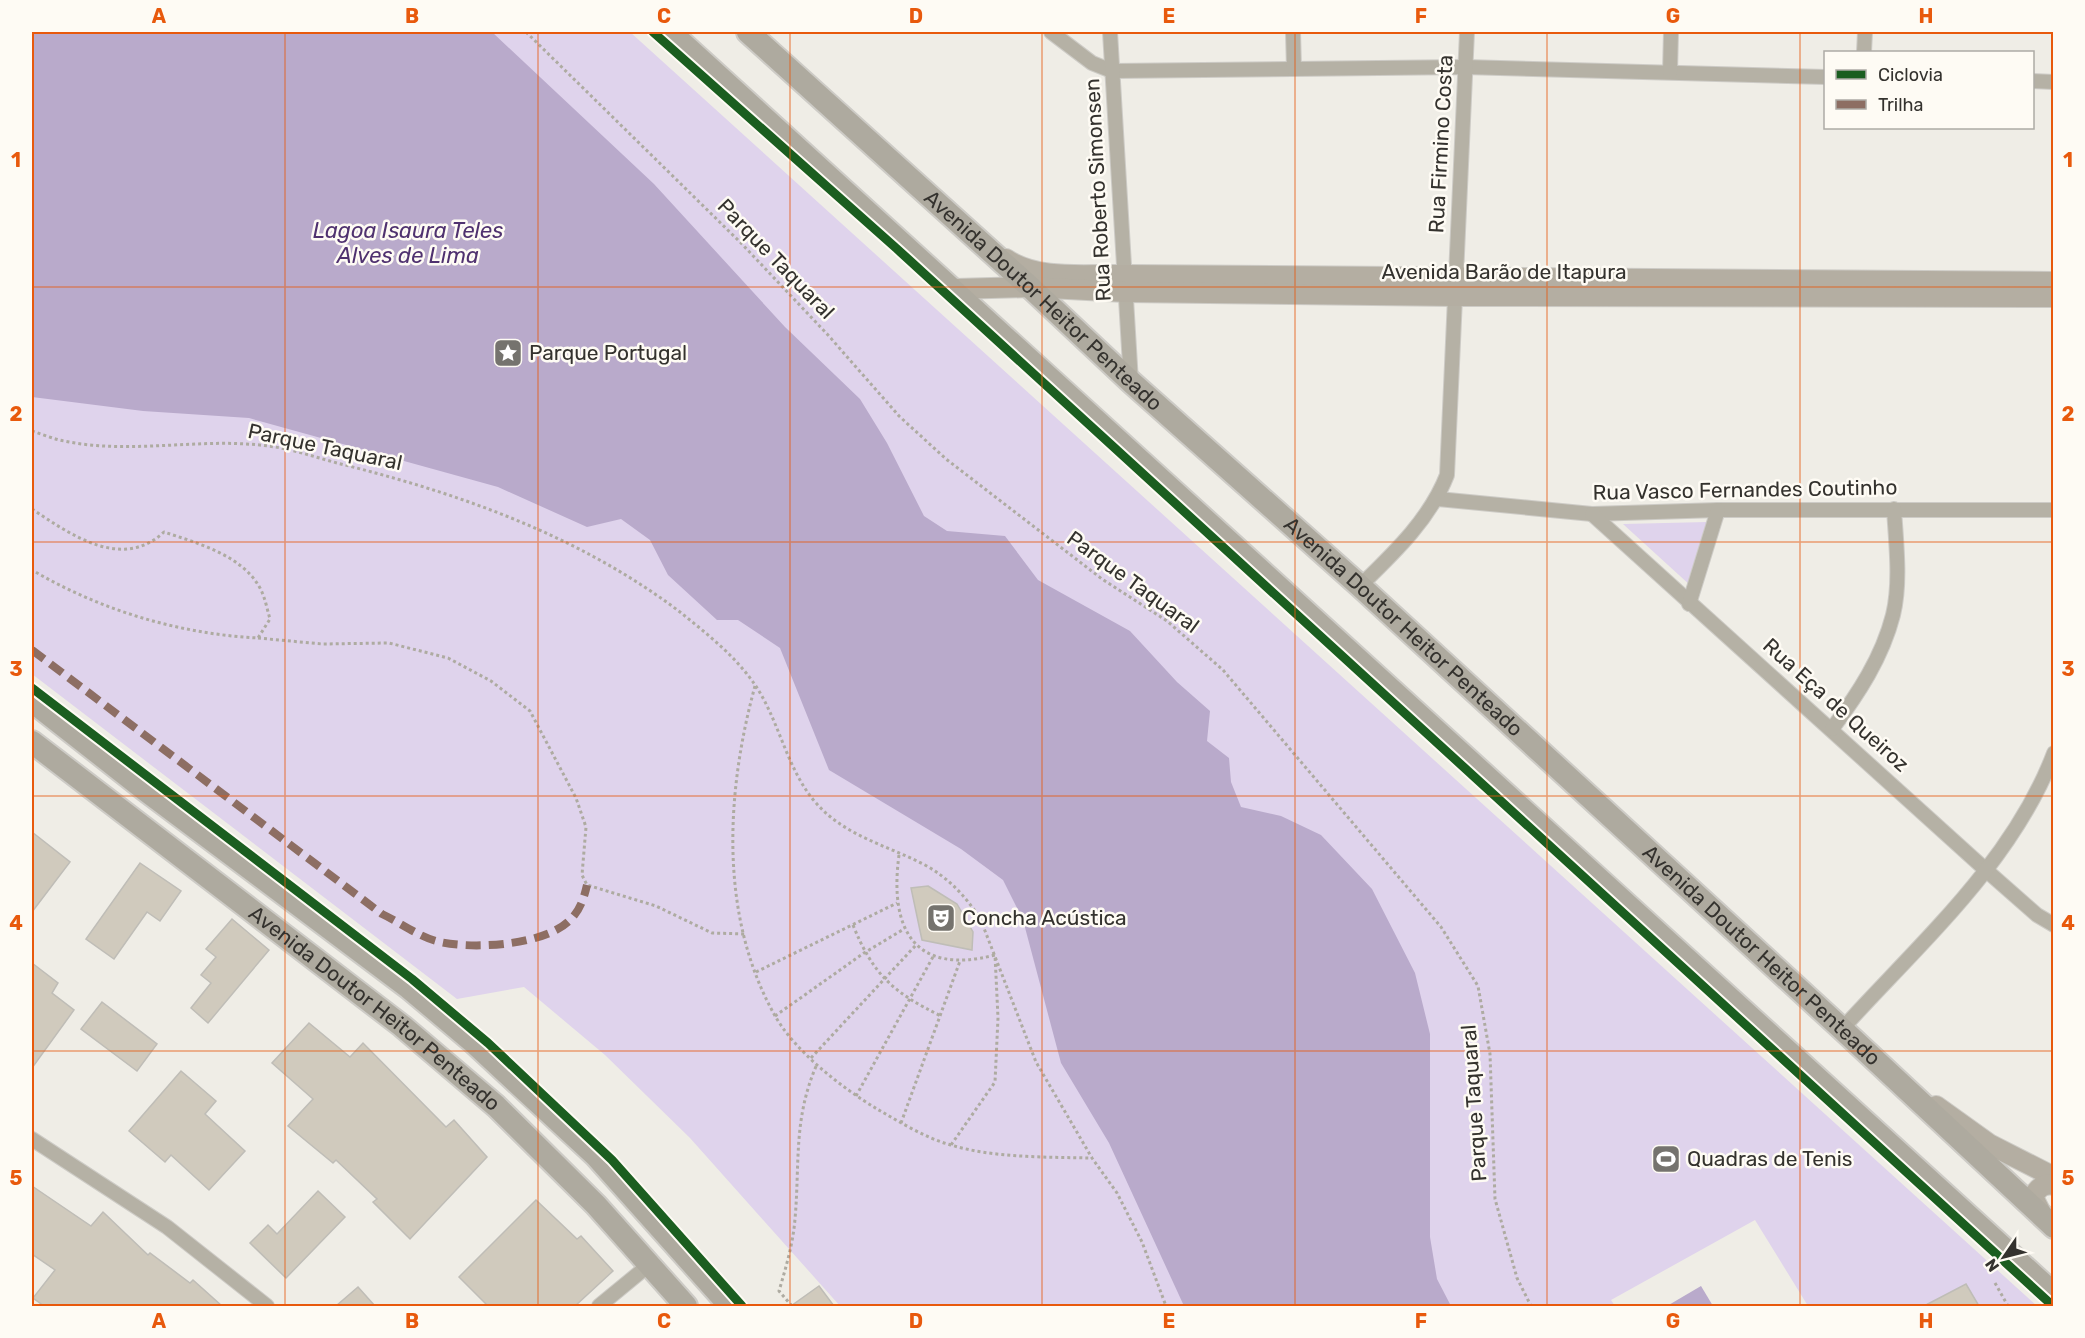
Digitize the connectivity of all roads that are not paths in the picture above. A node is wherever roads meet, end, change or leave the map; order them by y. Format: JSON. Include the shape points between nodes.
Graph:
{"nodes":[{"id":1,"x":670,"y":32,"type":"edge"},
{"id":2,"x":748,"y":32,"type":"edge"},
{"id":3,"x":1051,"y":32,"type":"edge"},
{"id":4,"x":1110,"y":32,"type":"edge"},
{"id":5,"x":1293,"y":32,"type":"edge"},
{"id":6,"x":1467,"y":32,"type":"edge"},
{"id":7,"x":1671,"y":32,"type":"edge"},
{"id":8,"x":1865,"y":32,"type":"edge"},
{"id":9,"x":1864,"y":51,"type":"edge"},
{"id":10,"x":1465,"y":67,"type":"junction"},
{"id":11,"x":1294,"y":69,"type":"junction"},
{"id":12,"x":1112,"y":71,"type":"junction"},
{"id":13,"x":1670,"y":72,"type":"junction"},
{"id":14,"x":1824,"y":77,"type":"edge"},
{"id":15,"x":2034,"y":81,"type":"edge"},
{"id":16,"x":2054,"y":82,"type":"edge"},
{"id":17,"x":981,"y":242,"type":"junction"},
{"id":18,"x":2054,"y":282,"type":"edge"},
{"id":19,"x":1124,"y":284,"type":"junction"},
{"id":20,"x":1030,"y":287,"type":"junction"},
{"id":21,"x":1455,"y":288,"type":"junction"},
{"id":22,"x":955,"y":289,"type":"junction"},
{"id":23,"x":2054,"y":297,"type":"edge"},
{"id":24,"x":1131,"y":382,"type":"junction"},
{"id":25,"x":1438,"y":499,"type":"junction"},
{"id":26,"x":1894,"y":509,"type":"junction"},
{"id":27,"x":1718,"y":510,"type":"junction"},
{"id":28,"x":2054,"y":510,"type":"edge"},
{"id":29,"x":1592,"y":514,"type":"junction"},
{"id":30,"x":1360,"y":586,"type":"junction"},
{"id":31,"x":1689,"y":604,"type":"junction"},
{"id":32,"x":32,"y":701,"type":"edge"},
{"id":33,"x":1832,"y":729,"type":"junction"},
{"id":34,"x":32,"y":745,"type":"edge"},
{"id":35,"x":2054,"y":753,"type":"edge"},
{"id":36,"x":1987,"y":871,"type":"junction"},
{"id":37,"x":2054,"y":925,"type":"edge"},
{"id":38,"x":1842,"y":1029,"type":"junction"},
{"id":39,"x":1888,"y":1072,"type":"junction"},
{"id":40,"x":32,"y":1139,"type":"edge"},
{"id":41,"x":2054,"y":1178,"type":"edge"},
{"id":42,"x":2054,"y":1185,"type":"edge"},
{"id":43,"x":2049,"y":1223,"type":"edge"},
{"id":44,"x":650,"y":1264,"type":"junction"},
{"id":45,"x":2054,"y":1294,"type":"edge"},
{"id":46,"x":677,"y":1303,"type":"edge"},
{"id":47,"x":267,"y":1306,"type":"edge"},
{"id":48,"x":599,"y":1306,"type":"edge"},
{"id":49,"x":730,"y":1306,"type":"edge"}],
"edges":[{"from":1,"to":22,"type":"main road"},
{"from":2,"to":17,"type":"main road","name":"Avenida Doutor Heitor Penteado"},
{"from":3,"to":12,"type":"street","via":[[1092,63]]},
{"from":4,"to":12,"type":"street","name":"Rua Roberto Simonsen"},
{"from":5,"to":11,"type":"street"},
{"from":6,"to":10,"type":"street","name":"Rua Firmino Costa"},
{"from":7,"to":13,"type":"street"},
{"from":8,"to":9,"type":"street"},
{"from":10,"to":11,"type":"street"},
{"from":10,"to":13,"type":"street"},
{"from":10,"to":21,"type":"street","name":"Rua Firmino Costa"},
{"from":11,"to":12,"type":"street"},
{"from":12,"to":19,"type":"street","name":"Rua Roberto Simonsen"},
{"from":13,"to":14,"type":"street"},
{"from":15,"to":16,"type":"street"},
{"from":17,"to":19,"type":"main road","name":"Avenida Barão de Itapura","via":[[1017,267]]},
{"from":17,"to":20,"type":"main road","name":"Avenida Doutor Heitor Penteado"},
{"from":18,"to":21,"type":"main road","name":"Avenida Barão de Itapura"},
{"from":19,"to":20,"type":"main road","name":"Avenida Barão de Itapura"},
{"from":19,"to":21,"type":"main road","name":"Avenida Barão de Itapura"},
{"from":19,"to":24,"type":"street","name":"Rua Roberto Simonsen"},
{"from":20,"to":22,"type":"main road","name":"Avenida Barão de Itapura"},
{"from":20,"to":24,"type":"main road","name":"Avenida Doutor Heitor Penteado"},
{"from":21,"to":23,"type":"main road","name":"Avenida Barão de Itapura"},
{"from":21,"to":25,"type":"street","name":"Rua Firmino Costa","via":[[1447,475]]},
{"from":22,"to":45,"type":"main road"},
{"from":24,"to":30,"type":"main road","name":"Avenida Doutor Heitor Penteado"},
{"from":25,"to":29,"type":"street","name":"Rua Vasco Fernandes Coutinho"},
{"from":25,"to":30,"type":"street","name":"Rua Firmino Costa","via":[[1404,542]]},
{"from":26,"to":27,"type":"street","name":"Rua Vasco Fernandes Coutinho"},
{"from":26,"to":28,"type":"street","name":"Rua Vasco Fernandes Coutinho"},
{"from":26,"to":33,"type":"street","via":[[1897,563],[1893,614],[1877,661]]},
{"from":27,"to":29,"type":"street","name":"Rua Vasco Fernandes Coutinho"},
{"from":27,"to":31,"type":"street"},
{"from":29,"to":31,"type":"street","name":"Rua Eça de Queiroz"},
{"from":30,"to":38,"type":"main road","name":"Avenida Doutor Heitor Penteado"},
{"from":31,"to":33,"type":"street","name":"Rua Eça de Queiroz"},
{"from":32,"to":49,"type":"main road","name":"Avenida Doutor Heitor Penteado","via":[[409,988],[472,1041],[596,1156]]},
{"from":33,"to":36,"type":"street","name":"Rua Eça de Queiroz"},
{"from":34,"to":44,"type":"main road","name":"Avenida Doutor Heitor Penteado","via":[[402,1026],[541,1148]]},
{"from":35,"to":36,"type":"street","via":[[2017,826]]},
{"from":36,"to":37,"type":"street","name":"Rua Eça de Queiroz"},
{"from":36,"to":38,"type":"street"},
{"from":38,"to":39,"type":"main road","name":"Avenida Doutor Heitor Penteado"},
{"from":39,"to":41,"type":"main road","via":[[1989,1144]]},
{"from":39,"to":43,"type":"main road","name":"Avenida Doutor Heitor Penteado"},
{"from":40,"to":47,"type":"street","via":[[167,1227]]},
{"from":42,"to":43,"type":"main road","via":[[2038,1188],[2033,1197]]},
{"from":44,"to":46,"type":"main road","name":"Avenida Doutor Heitor Penteado"},
{"from":44,"to":48,"type":"street"}]}
